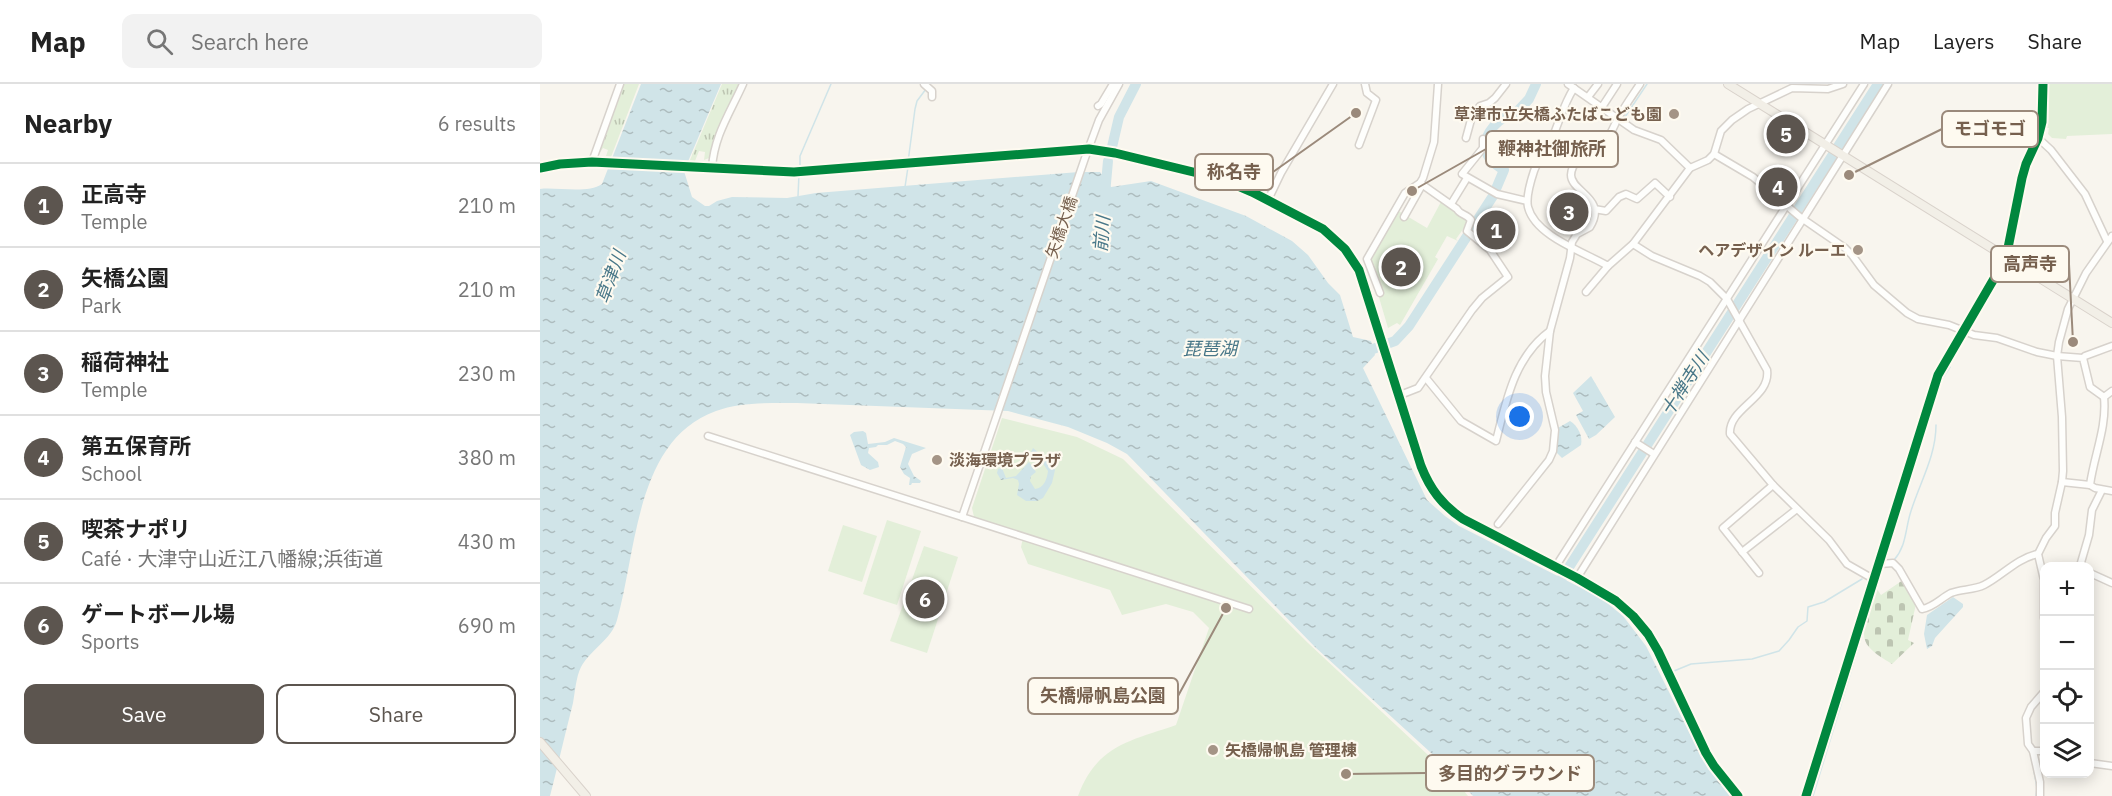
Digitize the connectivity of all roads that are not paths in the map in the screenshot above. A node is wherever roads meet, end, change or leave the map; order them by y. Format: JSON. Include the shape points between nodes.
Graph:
{"nodes":[{"id":1,"x":618,"y":84,"type":"edge"},
{"id":2,"x":743,"y":84,"type":"edge"},
{"id":3,"x":924,"y":84,"type":"edge"},
{"id":4,"x":1113,"y":84,"type":"edge"},
{"id":5,"x":1119,"y":84,"type":"edge"},
{"id":6,"x":1333,"y":84,"type":"edge"},
{"id":7,"x":1365,"y":84,"type":"edge"},
{"id":8,"x":1438,"y":84,"type":"edge"},
{"id":9,"x":1506,"y":84,"type":"edge"},
{"id":10,"x":1598,"y":84,"type":"edge"},
{"id":11,"x":1617,"y":84,"type":"edge"},
{"id":12,"x":1640,"y":84,"type":"edge"},
{"id":13,"x":1728,"y":84,"type":"edge"},
{"id":14,"x":1844,"y":84,"type":"edge"},
{"id":15,"x":1864,"y":84,"type":"edge"},
{"id":16,"x":1888,"y":84,"type":"edge"},
{"id":17,"x":2043,"y":84,"type":"edge"},
{"id":18,"x":1571,"y":86,"type":"edge"},
{"id":19,"x":1790,"y":86,"type":"edge"},
{"id":20,"x":933,"y":97,"type":"dead end"},
{"id":21,"x":1588,"y":97,"type":"junction"},
{"id":22,"x":1759,"y":103,"type":"junction"},
{"id":23,"x":1098,"y":106,"type":"dead end"},
{"id":24,"x":1602,"y":107,"type":"junction"},
{"id":25,"x":1618,"y":118,"type":"junction"},
{"id":26,"x":1466,"y":138,"type":"dead end"},
{"id":27,"x":2038,"y":138,"type":"junction"},
{"id":28,"x":1483,"y":139,"type":"dead end"},
{"id":29,"x":1359,"y":145,"type":"dead end"},
{"id":30,"x":1826,"y":146,"type":"junction"},
{"id":31,"x":1089,"y":149,"type":"junction"},
{"id":32,"x":1714,"y":154,"type":"junction"},
{"id":33,"x":1841,"y":155,"type":"junction"},
{"id":34,"x":592,"y":160,"type":"junction"},
{"id":35,"x":540,"y":168,"type":"edge"},
{"id":36,"x":712,"y":168,"type":"junction"},
{"id":37,"x":1690,"y":168,"type":"junction"},
{"id":38,"x":1467,"y":178,"type":"junction"},
{"id":39,"x":1421,"y":184,"type":"junction"},
{"id":40,"x":1670,"y":197,"type":"junction"},
{"id":41,"x":1268,"y":200,"type":"junction"},
{"id":42,"x":1527,"y":201,"type":"junction"},
{"id":43,"x":1451,"y":204,"type":"junction"},
{"id":44,"x":1787,"y":207,"type":"junction"},
{"id":45,"x":1594,"y":209,"type":"junction"},
{"id":46,"x":1404,"y":217,"type":"dead end"},
{"id":47,"x":1801,"y":218,"type":"junction"},
{"id":48,"x":2110,"y":238,"type":"edge"},
{"id":49,"x":1633,"y":244,"type":"junction"},
{"id":50,"x":1571,"y":246,"type":"junction"},
{"id":51,"x":2006,"y":258,"type":"junction"},
{"id":52,"x":1608,"y":266,"type":"junction"},
{"id":53,"x":1586,"y":292,"type":"dead end"},
{"id":54,"x":1380,"y":293,"type":"dead end"},
{"id":55,"x":1728,"y":300,"type":"junction"},
{"id":56,"x":2073,"y":300,"type":"junction"},
{"id":57,"x":1739,"y":317,"type":"junction"},
{"id":58,"x":2112,"y":323,"type":"edge"},
{"id":59,"x":1550,"y":331,"type":"junction"},
{"id":60,"x":1964,"y":331,"type":"junction"},
{"id":61,"x":2112,"y":346,"type":"edge"},
{"id":62,"x":2057,"y":357,"type":"junction"},
{"id":63,"x":2084,"y":358,"type":"junction"},
{"id":64,"x":1426,"y":378,"type":"junction"},
{"id":65,"x":2112,"y":391,"type":"edge"},
{"id":66,"x":1400,"y":395,"type":"junction"},
{"id":67,"x":2104,"y":397,"type":"junction"},
{"id":68,"x":708,"y":436,"type":"dead end"},
{"id":69,"x":1637,"y":443,"type":"junction"},
{"id":70,"x":1653,"y":453,"type":"junction"},
{"id":71,"x":2062,"y":482,"type":"junction"},
{"id":72,"x":1773,"y":485,"type":"junction"},
{"id":73,"x":2090,"y":485,"type":"junction"},
{"id":74,"x":2102,"y":490,"type":"junction"},
{"id":75,"x":2112,"y":491,"type":"edge"},
{"id":76,"x":1797,"y":509,"type":"junction"},
{"id":77,"x":962,"y":517,"type":"junction"},
{"id":78,"x":1498,"y":524,"type":"dead end"},
{"id":79,"x":1742,"y":552,"type":"junction"},
{"id":80,"x":2038,"y":554,"type":"junction"},
{"id":81,"x":2082,"y":562,"type":"edge"},
{"id":82,"x":1880,"y":564,"type":"junction"},
{"id":83,"x":1557,"y":567,"type":"junction"},
{"id":84,"x":1759,"y":573,"type":"dead end"},
{"id":85,"x":2094,"y":575,"type":"edge"},
{"id":86,"x":1576,"y":577,"type":"junction"},
{"id":87,"x":1875,"y":580,"type":"junction"},
{"id":88,"x":2112,"y":583,"type":"edge"},
{"id":89,"x":1248,"y":609,"type":"dead end"},
{"id":90,"x":2044,"y":616,"type":"edge"},
{"id":91,"x":2040,"y":697,"type":"edge"},
{"id":92,"x":540,"y":742,"type":"edge"},
{"id":93,"x":2033,"y":751,"type":"junction"},
{"id":94,"x":2040,"y":752,"type":"edge"},
{"id":95,"x":2094,"y":764,"type":"edge"},
{"id":96,"x":2112,"y":766,"type":"edge"},
{"id":97,"x":586,"y":796,"type":"edge"},
{"id":98,"x":1738,"y":796,"type":"edge"},
{"id":99,"x":1806,"y":796,"type":"edge"},
{"id":100,"x":2040,"y":796,"type":"edge"}],
"edges":[{"from":1,"to":34,"type":"street"},
{"from":2,"to":36,"type":"street","via":[[718,135]]},
{"from":3,"to":20,"type":"street"},
{"from":4,"to":23,"type":"street"},
{"from":5,"to":31,"type":"street","name":"矢橋大橋","via":[[1099,120]]},
{"from":6,"to":41,"type":"street"},
{"from":7,"to":29,"type":"street","via":[[1366,93],[1376,100]]},
{"from":8,"to":39,"type":"street","via":[[1434,142]]},
{"from":9,"to":26,"type":"street","via":[[1474,113]]},
{"from":10,"to":21,"type":"street"},
{"from":11,"to":24,"type":"street"},
{"from":12,"to":25,"type":"street"},
{"from":13,"to":22,"type":"main road"},
{"from":14,"to":19,"type":"street","via":[[1828,89]]},
{"from":15,"to":30,"type":"street"},
{"from":16,"to":33,"type":"street"},
{"from":17,"to":27,"type":"street"},
{"from":18,"to":21,"type":"street"},
{"from":18,"to":42,"type":"street","via":[[1549,145],[1534,169]]},
{"from":19,"to":22,"type":"street"},
{"from":21,"to":24,"type":"street"},
{"from":22,"to":30,"type":"main road"},
{"from":22,"to":32,"type":"street","via":[[1725,127]]},
{"from":24,"to":25,"type":"street"},
{"from":25,"to":37,"type":"street","via":[[1634,130],[1661,140]]},
{"from":25,"to":45,"type":"street","via":[[1606,140],[1583,156],[1571,174],[1573,183]]},
{"from":27,"to":48,"type":"street","via":[[2085,194]]},
{"from":27,"to":51,"type":"street","via":[[2022,178]]},
{"from":28,"to":38,"type":"street","via":[[1483,148],[1462,174]]},
{"from":30,"to":33,"type":"main road"},
{"from":30,"to":44,"type":"street"},
{"from":31,"to":36,"type":"street","via":[[794,172]]},
{"from":31,"to":41,"type":"street","via":[[1222,179]]},
{"from":31,"to":77,"type":"street","name":"矢橋大橋"},
{"from":32,"to":37,"type":"street"},
{"from":32,"to":44,"type":"street","via":[[1753,177]]},
{"from":33,"to":47,"type":"street"},
{"from":33,"to":51,"type":"main road"},
{"from":34,"to":35,"type":"street"},
{"from":34,"to":36,"type":"street"},
{"from":37,"to":40,"type":"street"},
{"from":38,"to":42,"type":"street","via":[[1495,193]]},
{"from":38,"to":43,"type":"street"},
{"from":39,"to":43,"type":"street"},
{"from":39,"to":46,"type":"street"},
{"from":39,"to":54,"type":"street","via":[[1405,193],[1367,259]]},
{"from":40,"to":45,"type":"street","via":[[1655,183],[1636,199],[1626,194],[1606,211]]},
{"from":40,"to":49,"type":"street"},
{"from":41,"to":66,"type":"street","via":[[1323,229],[1350,255],[1364,280]]},
{"from":42,"to":50,"type":"street","via":[[1540,227]]},
{"from":43,"to":64,"type":"street","via":[[1471,220],[1469,233],[1490,250],[1508,277],[1472,310]]},
{"from":44,"to":47,"type":"street"},
{"from":44,"to":55,"type":"street"},
{"from":45,"to":50,"type":"street","via":[[1593,224],[1577,234]]},
{"from":47,"to":57,"type":"street"},
{"from":47,"to":60,"type":"street","via":[[1845,248],[1897,307],[1918,319]]},
{"from":48,"to":56,"type":"street","via":[[2094,258]]},
{"from":49,"to":52,"type":"street"},
{"from":49,"to":55,"type":"street","via":[[1700,276]]},
{"from":50,"to":52,"type":"street"},
{"from":50,"to":59,"type":"street"},
{"from":51,"to":56,"type":"main road"},
{"from":51,"to":60,"type":"street"},
{"from":52,"to":53,"type":"street"},
{"from":55,"to":57,"type":"street"},
{"from":55,"to":69,"type":"street"},
{"from":56,"to":58,"type":"main road"},
{"from":56,"to":62,"type":"street"},
{"from":57,"to":70,"type":"street"},
{"from":57,"to":72,"type":"street","via":[[1768,377],[1731,423],[1730,434]]},
{"from":59,"to":64,"type":"street","via":[[1535,344],[1514,375],[1496,441],[1461,421]]},
{"from":59,"to":78,"type":"street","via":[[1545,376],[1554,430],[1552,451]]},
{"from":60,"to":62,"type":"street"},
{"from":60,"to":82,"type":"street","via":[[1938,375]]},
{"from":61,"to":63,"type":"street"},
{"from":62,"to":63,"type":"street"},
{"from":62,"to":71,"type":"street"},
{"from":63,"to":67,"type":"street","via":[[2090,387]]},
{"from":64,"to":66,"type":"street","via":[[1418,388]]},
{"from":65,"to":67,"type":"street"},
{"from":66,"to":83,"type":"street","via":[[1421,466],[1436,495],[1463,519]]},
{"from":67,"to":73,"type":"street","via":[[2102,437]]},
{"from":68,"to":77,"type":"street"},
{"from":69,"to":70,"type":"street"},
{"from":69,"to":83,"type":"street"},
{"from":70,"to":86,"type":"street"},
{"from":71,"to":73,"type":"street"},
{"from":71,"to":80,"type":"street","via":[[2055,526]]},
{"from":72,"to":76,"type":"street"},
{"from":72,"to":79,"type":"street","via":[[1723,528]]},
{"from":73,"to":74,"type":"street"},
{"from":74,"to":75,"type":"street"},
{"from":74,"to":81,"type":"street","via":[[2092,510]]},
{"from":76,"to":79,"type":"street"},
{"from":76,"to":87,"type":"street","via":[[1847,564]]},
{"from":77,"to":89,"type":"street"},
{"from":79,"to":84,"type":"street"},
{"from":80,"to":82,"type":"street","via":[[1982,586],[1950,594],[1922,609],[1899,569],[1893,563]]},
{"from":80,"to":90,"type":"street","via":[[2044,580]]},
{"from":82,"to":87,"type":"street"},
{"from":83,"to":86,"type":"street"},
{"from":85,"to":88,"type":"street"},
{"from":86,"to":98,"type":"street","via":[[1616,601],[1648,634],[1706,753]]},
{"from":87,"to":99,"type":"street"},
{"from":91,"to":93,"type":"street","via":[[2026,718],[2028,744]]},
{"from":92,"to":97,"type":"main road"},
{"from":93,"to":94,"type":"street"},
{"from":93,"to":100,"type":"street"},
{"from":95,"to":96,"type":"street"}]}
